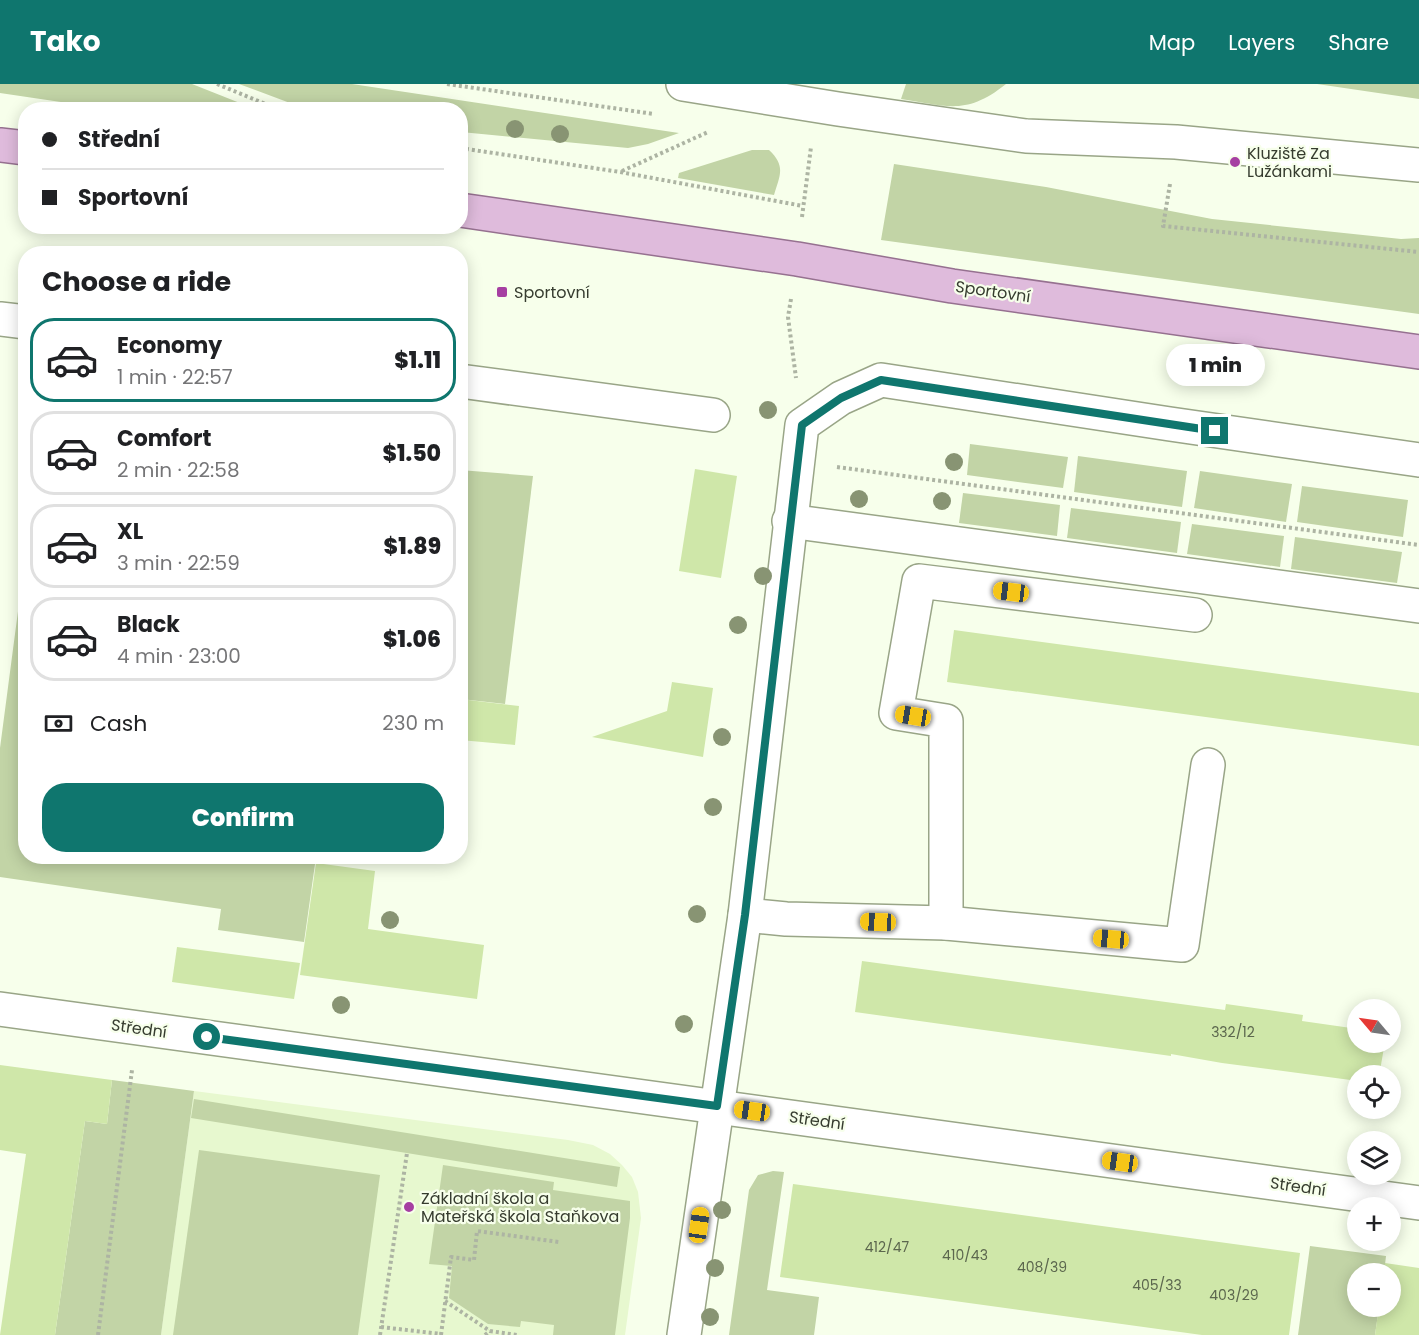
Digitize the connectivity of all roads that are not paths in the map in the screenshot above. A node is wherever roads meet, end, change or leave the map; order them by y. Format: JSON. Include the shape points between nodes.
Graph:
{"nodes":[{"id":1,"x":683,"y":84,"type":"edge"},
{"id":2,"x":821,"y":99,"type":"edge"},
{"id":3,"x":0,"y":145,"type":"edge"},
{"id":4,"x":18,"y":147,"type":"edge"},
{"id":5,"x":1419,"y":165,"type":"edge"},
{"id":6,"x":468,"y":211,"type":"edge"},
{"id":7,"x":0,"y":319,"type":"edge"},
{"id":8,"x":18,"y":321,"type":"edge"},
{"id":9,"x":1419,"y":352,"type":"edge"},
{"id":10,"x":468,"y":382,"type":"edge"},
{"id":11,"x":713,"y":415,"type":"dead end"},
{"id":12,"x":1419,"y":460,"type":"edge"},
{"id":13,"x":789,"y":521,"type":"junction"},
{"id":14,"x":1419,"y":606,"type":"edge"},
{"id":15,"x":1196,"y":615,"type":"dead end"},
{"id":16,"x":1208,"y":765,"type":"dead end"},
{"id":17,"x":745,"y":915,"type":"junction"},
{"id":18,"x":946,"y":923,"type":"junction"},
{"id":19,"x":0,"y":1010,"type":"edge"},
{"id":20,"x":717,"y":1106,"type":"junction"},
{"id":21,"x":1419,"y":1203,"type":"edge"},
{"id":22,"x":684,"y":1335,"type":"edge"}],
"edges":[{"from":1,"to":2,"type":"street"},
{"from":2,"to":5,"type":"street","via":[[1026,136],[1176,142]]},
{"from":3,"to":4,"type":"main road"},
{"from":6,"to":9,"type":"main road","name":"Sportovní","via":[[952,286]]},
{"from":7,"to":8,"type":"street"},
{"from":10,"to":11,"type":"street"},
{"from":12,"to":13,"type":"street","via":[[881,380],[841,398],[802,425]]},
{"from":13,"to":14,"type":"street"},
{"from":13,"to":17,"type":"street"},
{"from":15,"to":18,"type":"street","via":[[919,581],[896,713],[946,721]]},
{"from":16,"to":18,"type":"street","via":[[1182,945]]},
{"from":17,"to":18,"type":"street"},
{"from":17,"to":20,"type":"street"},
{"from":19,"to":20,"type":"street","name":"Střední"},
{"from":20,"to":21,"type":"street","name":"Střední"},
{"from":20,"to":22,"type":"street"}]}
